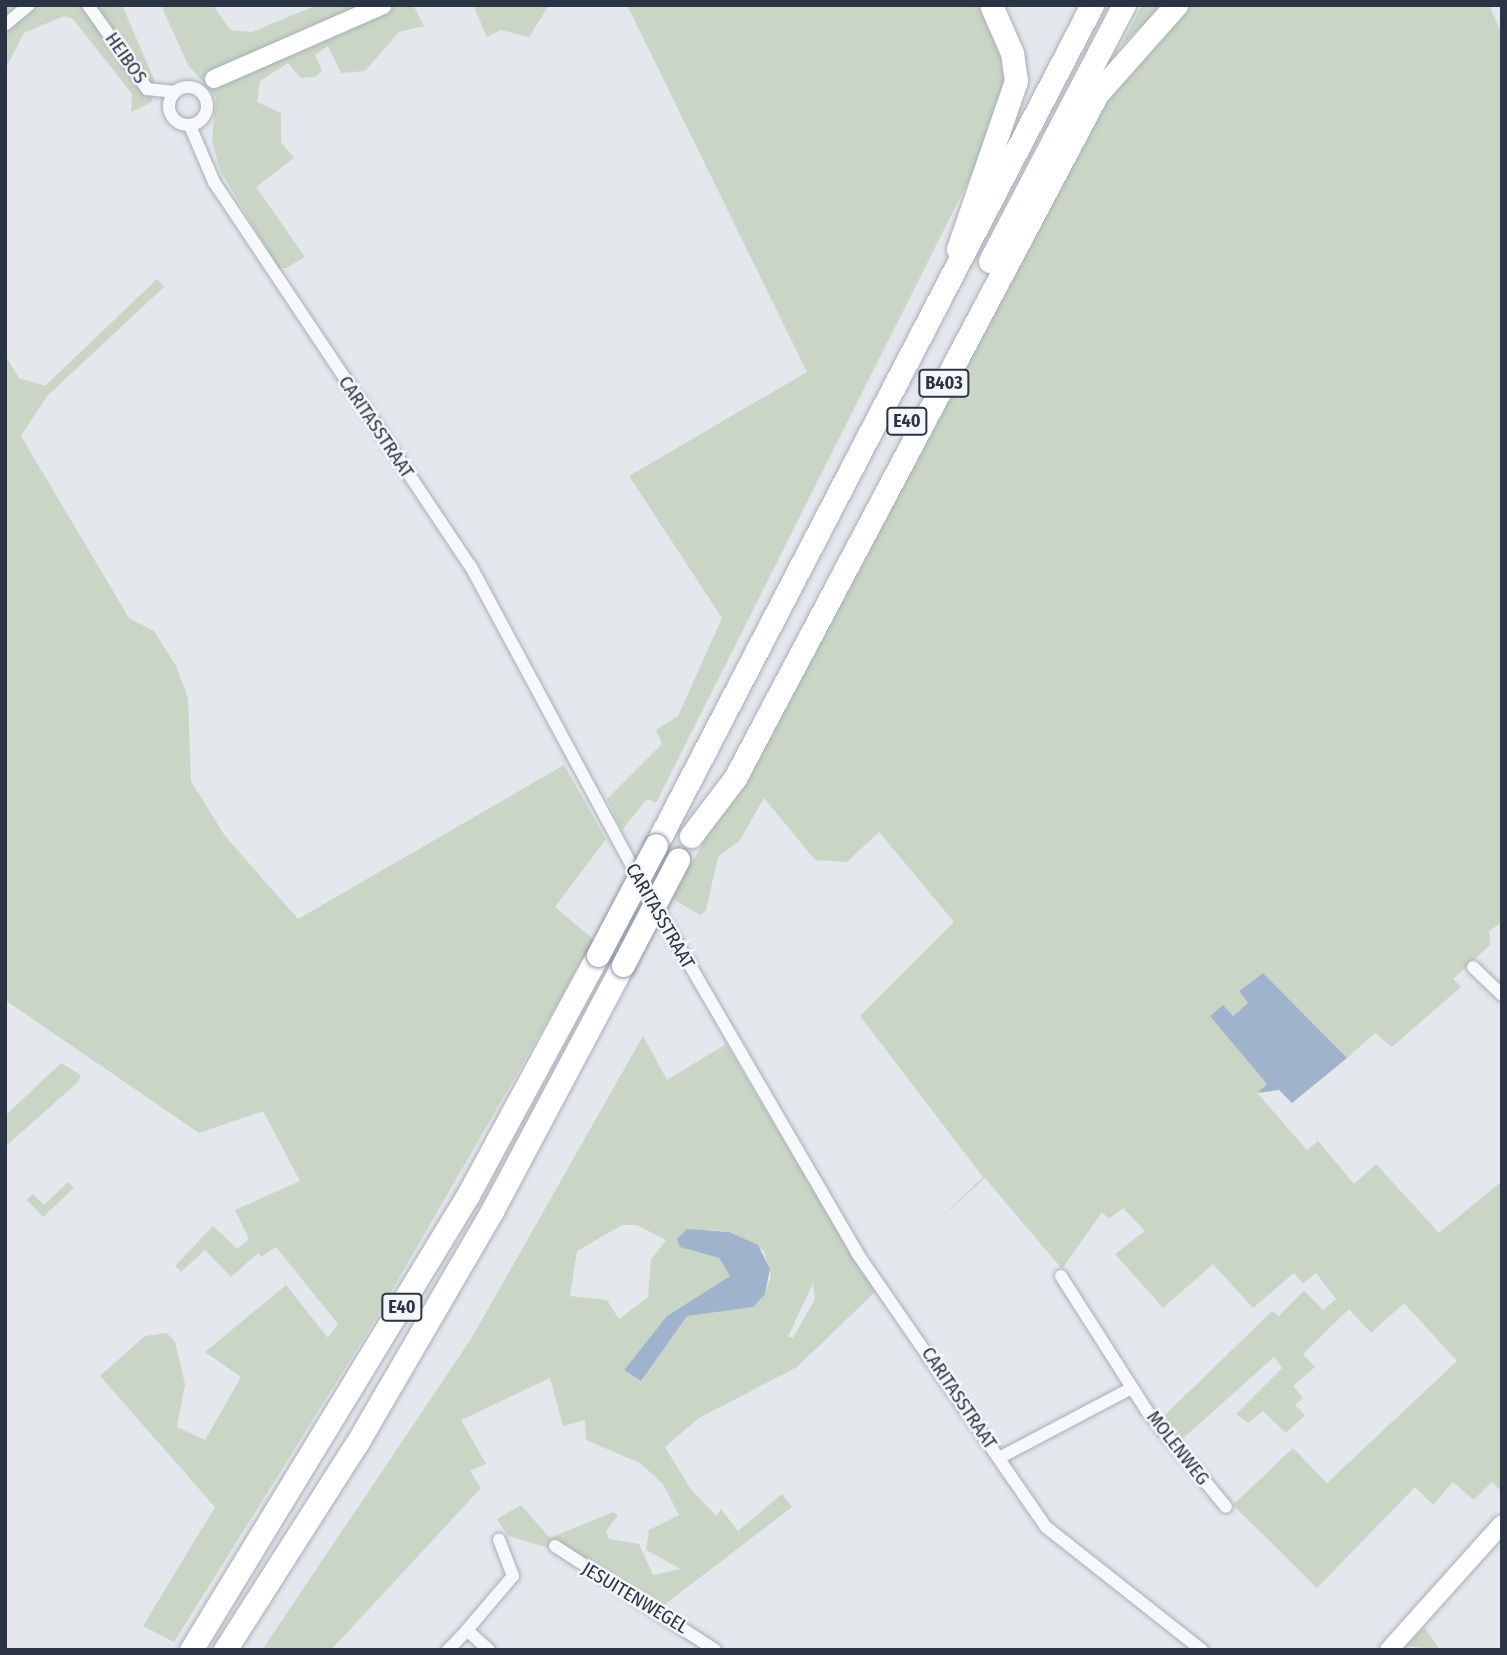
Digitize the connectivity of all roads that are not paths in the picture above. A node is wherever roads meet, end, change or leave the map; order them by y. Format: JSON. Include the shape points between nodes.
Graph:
{"nodes":[{"id":1,"x":29,"y":5,"type":"edge"},
{"id":2,"x":88,"y":5,"type":"edge"},
{"id":3,"x":383,"y":5,"type":"edge"},
{"id":4,"x":991,"y":5,"type":"edge"},
{"id":5,"x":1092,"y":5,"type":"edge"},
{"id":6,"x":1124,"y":5,"type":"edge"},
{"id":7,"x":1176,"y":5,"type":"edge"},
{"id":8,"x":5,"y":25,"type":"edge"},
{"id":9,"x":208,"y":86,"type":"junction"},
{"id":10,"x":175,"y":92,"type":"junction"},
{"id":11,"x":190,"y":126,"type":"junction"},
{"id":12,"x":954,"y":274,"type":"junction"},
{"id":13,"x":691,"y":836,"type":"junction"},
{"id":14,"x":1472,"y":967,"type":"dead end"},
{"id":15,"x":1502,"y":995,"type":"edge"},
{"id":16,"x":1061,"y":1276,"type":"dead end"},
{"id":17,"x":1132,"y":1388,"type":"junction"},
{"id":18,"x":999,"y":1458,"type":"junction"},
{"id":19,"x":1226,"y":1507,"type":"dead end"},
{"id":20,"x":1502,"y":1524,"type":"edge"},
{"id":21,"x":499,"y":1539,"type":"dead end"},
{"id":22,"x":555,"y":1546,"type":"dead end"},
{"id":23,"x":467,"y":1630,"type":"junction"},
{"id":24,"x":191,"y":1650,"type":"edge"},
{"id":25,"x":225,"y":1650,"type":"edge"},
{"id":26,"x":447,"y":1650,"type":"edge"},
{"id":27,"x":489,"y":1650,"type":"edge"},
{"id":28,"x":715,"y":1650,"type":"edge"},
{"id":29,"x":1202,"y":1650,"type":"edge"},
{"id":30,"x":1389,"y":1650,"type":"edge"}],
"edges":[{"from":1,"to":8,"type":"street"},
{"from":2,"to":10,"type":"street","name":"HEIBOS","via":[[147,89]]},
{"from":3,"to":9,"type":"street"},
{"from":4,"to":12,"type":"highway","via":[[1012,53],[1016,81],[1002,136],[963,220]]},
{"from":5,"to":12,"type":"highway","number":"E40"},
{"from":6,"to":13,"type":"highway","number":"E40"},
{"from":7,"to":13,"type":"highway","number":"B403","via":[[1097,94],[734,778]]},
{"from":9,"to":10,"type":"street","name":"HEIBOS"},
{"from":9,"to":11,"type":"street","via":[[204,118]]},
{"from":10,"to":11,"type":"street","name":"CARITASSTRAAT","via":[[169,109],[173,119]]},
{"from":11,"to":18,"type":"street","name":"CARITASSTRAAT","via":[[214,183],[471,567],[631,864],[857,1253]]},
{"from":12,"to":24,"type":"highway","number":"E40","bridge":true,"via":[[468,1195]]},
{"from":13,"to":25,"type":"highway","number":"E40","bridge":true,"via":[[492,1211]]},
{"from":14,"to":15,"type":"street"},
{"from":16,"to":17,"type":"street","name":"MOLENWEG"},
{"from":17,"to":18,"type":"street"},
{"from":17,"to":19,"type":"street","name":"MOLENWEG"},
{"from":18,"to":29,"type":"street","name":"CARITASSTRAAT","via":[[1046,1527]]},
{"from":20,"to":30,"type":"street"},
{"from":21,"to":23,"type":"street","via":[[513,1576]]},
{"from":22,"to":28,"type":"street","name":"JESUITENWEGEL"},
{"from":23,"to":26,"type":"street"},
{"from":23,"to":27,"type":"street"}]}
